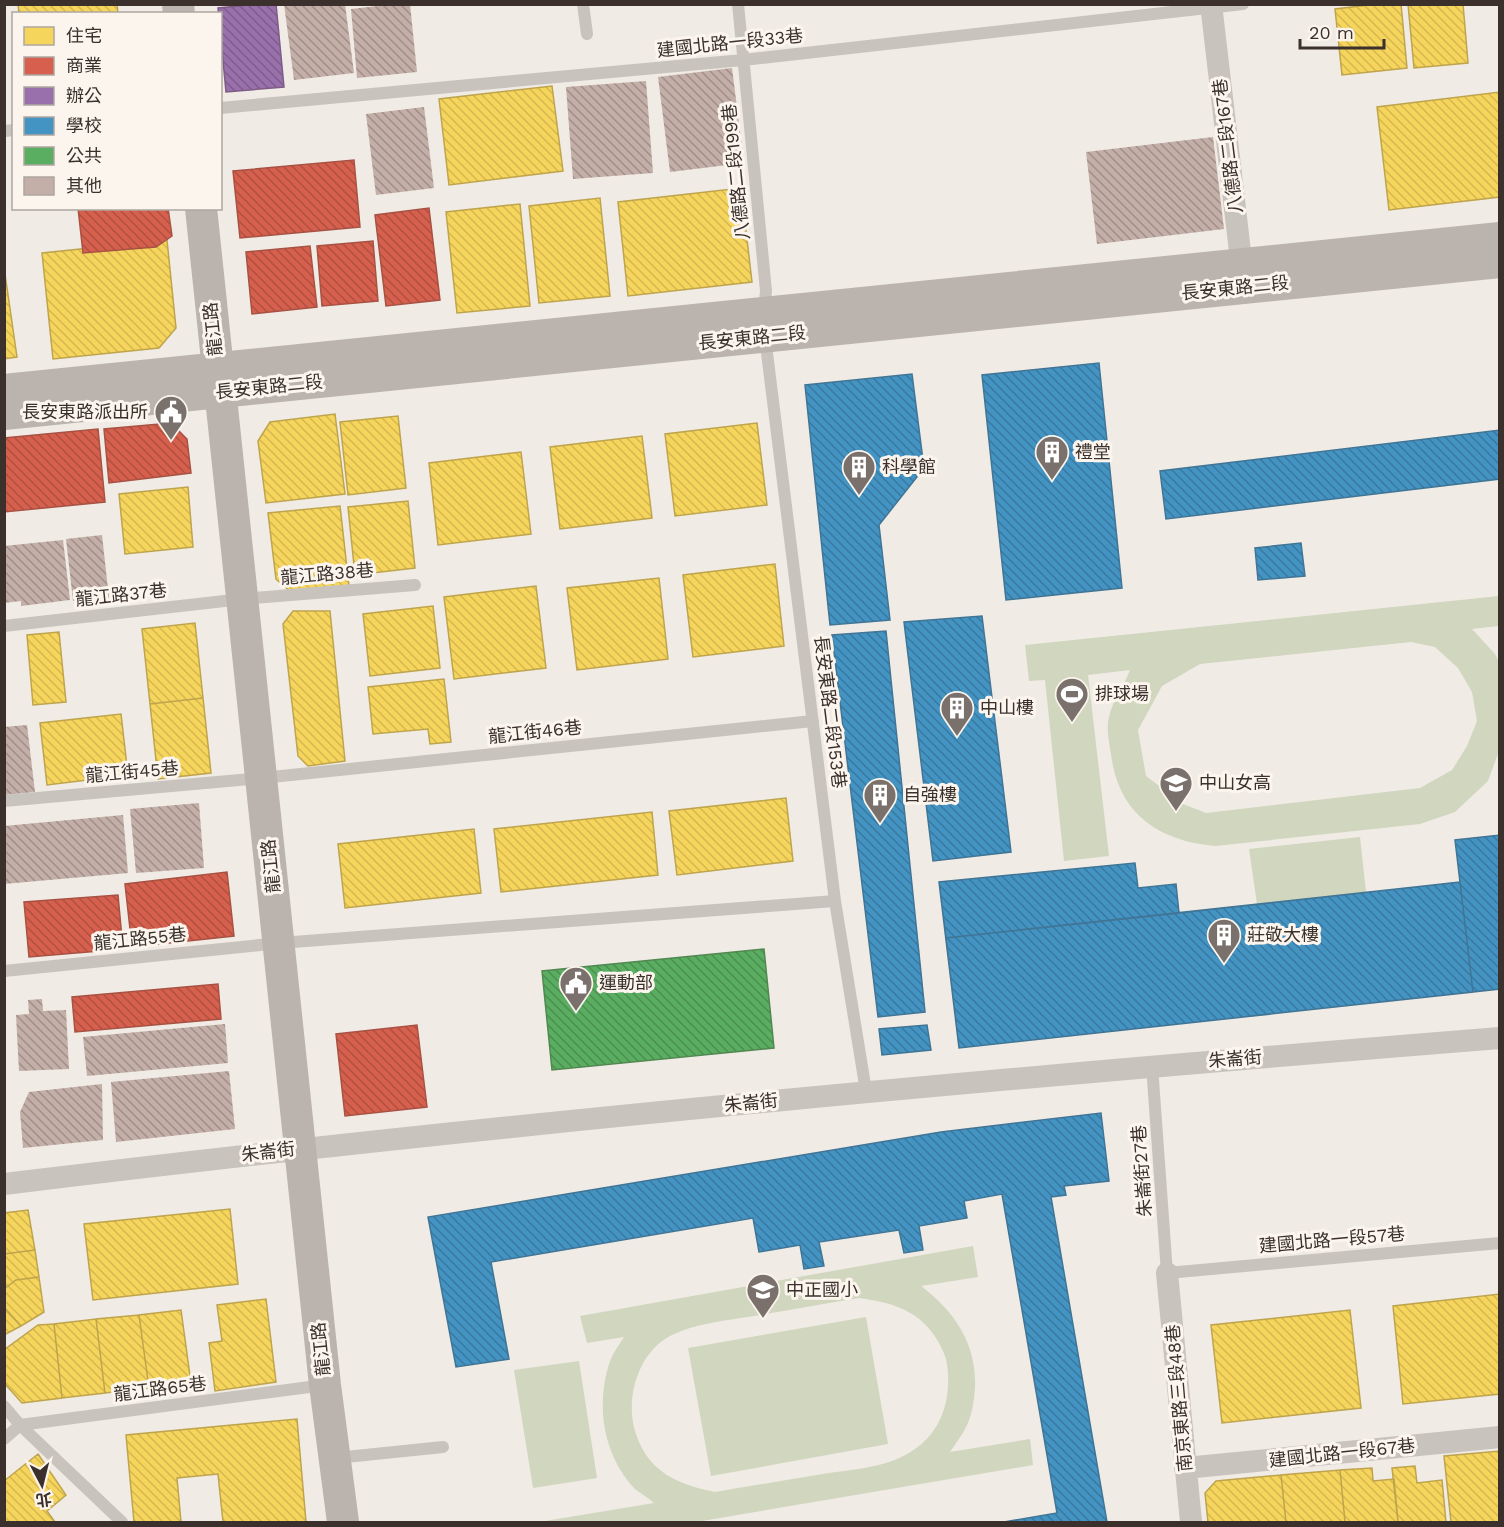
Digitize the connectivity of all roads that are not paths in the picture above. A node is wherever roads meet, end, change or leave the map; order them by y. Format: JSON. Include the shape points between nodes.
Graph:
{"nodes":[{"id":1,"x":583,"y":4,"type":"edge"},
{"id":2,"x":738,"y":4,"type":"edge"},
{"id":3,"x":1243,"y":4,"type":"edge"},
{"id":4,"x":1212,"y":6,"type":"edge"},
{"id":5,"x":587,"y":34,"type":"dead end"},
{"id":6,"x":743,"y":60,"type":"junction"},
{"id":7,"x":222,"y":108,"type":"edge"},
{"id":8,"x":201,"y":210,"type":"edge"},
{"id":9,"x":1500,"y":238,"type":"edge"},
{"id":10,"x":1500,"y":262,"type":"edge"},
{"id":11,"x":1243,"y":276,"type":"junction"},
{"id":12,"x":766,"y":325,"type":"junction"},
{"id":13,"x":219,"y":380,"type":"junction"},
{"id":14,"x":4,"y":390,"type":"edge"},
{"id":15,"x":4,"y":414,"type":"edge"},
{"id":16,"x":415,"y":585,"type":"dead end"},
{"id":17,"x":242,"y":599,"type":"junction"},
{"id":18,"x":4,"y":626,"type":"edge"},
{"id":19,"x":813,"y":721,"type":"junction"},
{"id":20,"x":262,"y":778,"type":"junction"},
{"id":21,"x":4,"y":801,"type":"edge"},
{"id":22,"x":836,"y":902,"type":"junction"},
{"id":23,"x":280,"y":943,"type":"junction"},
{"id":24,"x":4,"y":971,"type":"edge"},
{"id":25,"x":1500,"y":1038,"type":"edge"},
{"id":26,"x":1152,"y":1066,"type":"junction"},
{"id":27,"x":866,"y":1091,"type":"junction"},
{"id":28,"x":300,"y":1148,"type":"junction"},
{"id":29,"x":4,"y":1184,"type":"edge"},
{"id":30,"x":1500,"y":1243,"type":"edge"},
{"id":31,"x":1167,"y":1273,"type":"junction"},
{"id":32,"x":325,"y":1386,"type":"junction"},
{"id":33,"x":4,"y":1406,"type":"edge"},
{"id":34,"x":21,"y":1425,"type":"junction"},
{"id":35,"x":1500,"y":1437,"type":"edge"},
{"id":36,"x":4,"y":1439,"type":"edge"},
{"id":37,"x":443,"y":1447,"type":"dead end"},
{"id":38,"x":334,"y":1458,"type":"junction"},
{"id":39,"x":1185,"y":1468,"type":"junction"},
{"id":40,"x":122,"y":1522,"type":"edge"},
{"id":41,"x":343,"y":1522,"type":"edge"},
{"id":42,"x":1191,"y":1522,"type":"edge"}],
"edges":[{"from":1,"to":5,"type":"lane"},
{"from":2,"to":6,"type":"lane","name":"八德路二段199巷"},
{"from":3,"to":4,"type":"lane","name":"建國北路一段33巷"},
{"from":4,"to":6,"type":"lane","name":"建國北路一段33巷"},
{"from":4,"to":11,"type":"street","name":"八德路二段167巷"},
{"from":6,"to":7,"type":"lane","name":"建國北路一段33巷"},
{"from":6,"to":12,"type":"lane","name":"八德路二段199巷"},
{"from":8,"to":13,"type":"street","name":"龍江路"},
{"from":9,"to":11,"type":"street","name":"長安東路二段"},
{"from":10,"to":11,"type":"street","name":"長安東路二段"},
{"from":11,"to":12,"type":"street","name":"長安東路二段"},
{"from":12,"to":13,"type":"street","name":"長安東路二段"},
{"from":12,"to":19,"type":"lane","name":"長安東路二段153巷"},
{"from":13,"to":14,"type":"street","name":"長安東路二段"},
{"from":13,"to":15,"type":"street","name":"長安東路二段"},
{"from":13,"to":17,"type":"street","name":"龍江路"},
{"from":16,"to":17,"type":"lane","name":"龍江路38巷"},
{"from":17,"to":18,"type":"lane","name":"龍江路37巷"},
{"from":17,"to":20,"type":"street","name":"龍江路"},
{"from":19,"to":20,"type":"lane","name":"龍江街46巷"},
{"from":19,"to":22,"type":"lane","name":"長安東路二段153巷"},
{"from":20,"to":21,"type":"lane","name":"龍江街45巷"},
{"from":20,"to":23,"type":"street","name":"龍江路"},
{"from":22,"to":23,"type":"lane","name":"龍江路55巷"},
{"from":22,"to":27,"type":"lane","name":"長安東路二段153巷"},
{"from":23,"to":24,"type":"lane","name":"龍江路55巷"},
{"from":23,"to":28,"type":"street","name":"龍江路"},
{"from":25,"to":26,"type":"street","name":"朱崙街"},
{"from":26,"to":27,"type":"street","name":"朱崙街"},
{"from":26,"to":31,"type":"lane","name":"朱崙街27巷"},
{"from":27,"to":28,"type":"street","name":"朱崙街"},
{"from":28,"to":29,"type":"street","name":"朱崙街"},
{"from":28,"to":32,"type":"street","name":"龍江路"},
{"from":30,"to":31,"type":"lane","name":"建國北路一段57巷"},
{"from":31,"to":39,"type":"street","name":"南京東路三段48巷"},
{"from":32,"to":34,"type":"lane","name":"龍江路65巷"},
{"from":32,"to":38,"type":"street","name":"龍江路"},
{"from":33,"to":34,"type":"lane"},
{"from":34,"to":36,"type":"lane"},
{"from":34,"to":40,"type":"lane"},
{"from":35,"to":39,"type":"street","name":"建國北路一段67巷"},
{"from":37,"to":38,"type":"lane"},
{"from":38,"to":41,"type":"street","name":"龍江路"},
{"from":39,"to":42,"type":"street","name":"南京東路三段48巷"}]}
